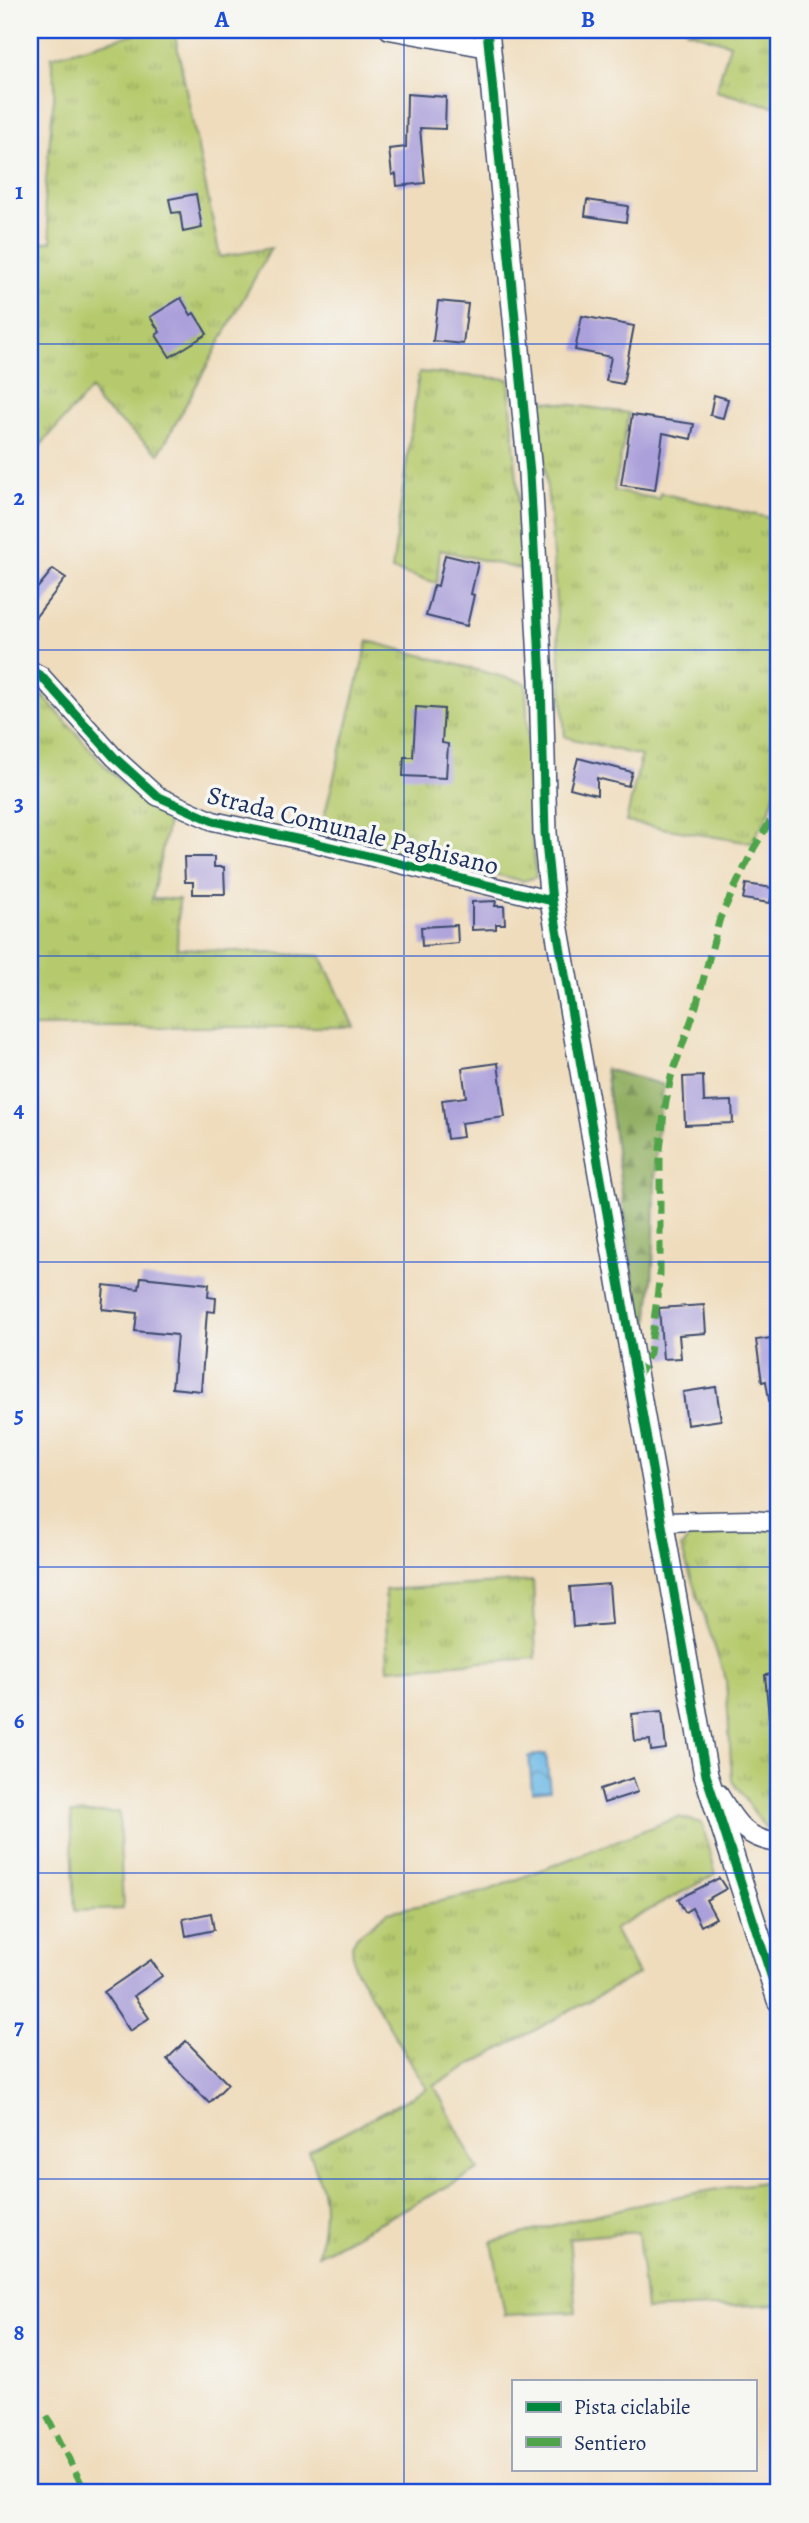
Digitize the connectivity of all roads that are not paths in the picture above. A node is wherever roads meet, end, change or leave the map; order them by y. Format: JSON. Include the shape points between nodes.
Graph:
{"nodes":[{"id":1,"x":389,"y":30,"type":"edge"},
{"id":2,"x":487,"y":39,"type":"edge"},
{"id":3,"x":30,"y":670,"type":"edge"},
{"id":4,"x":552,"y":901,"type":"junction"},
{"id":5,"x":662,"y":1522,"type":"junction"},
{"id":6,"x":779,"y":1522,"type":"edge"},
{"id":7,"x":706,"y":1775,"type":"junction"},
{"id":8,"x":779,"y":1843,"type":"edge"},
{"id":9,"x":779,"y":2000,"type":"edge"}],
"edges":[{"from":1,"to":2,"type":"street"},
{"from":2,"to":4,"type":"street","via":[[530,473],[545,833]]},
{"from":3,"to":4,"type":"street","name":"Strada Comunale Paghisano","via":[[158,796],[213,821]]},
{"from":4,"to":5,"type":"street"},
{"from":5,"to":6,"type":"street"},
{"from":5,"to":7,"type":"street"},
{"from":7,"to":8,"type":"street","via":[[736,1823],[757,1840]]},
{"from":7,"to":9,"type":"street"}]}
